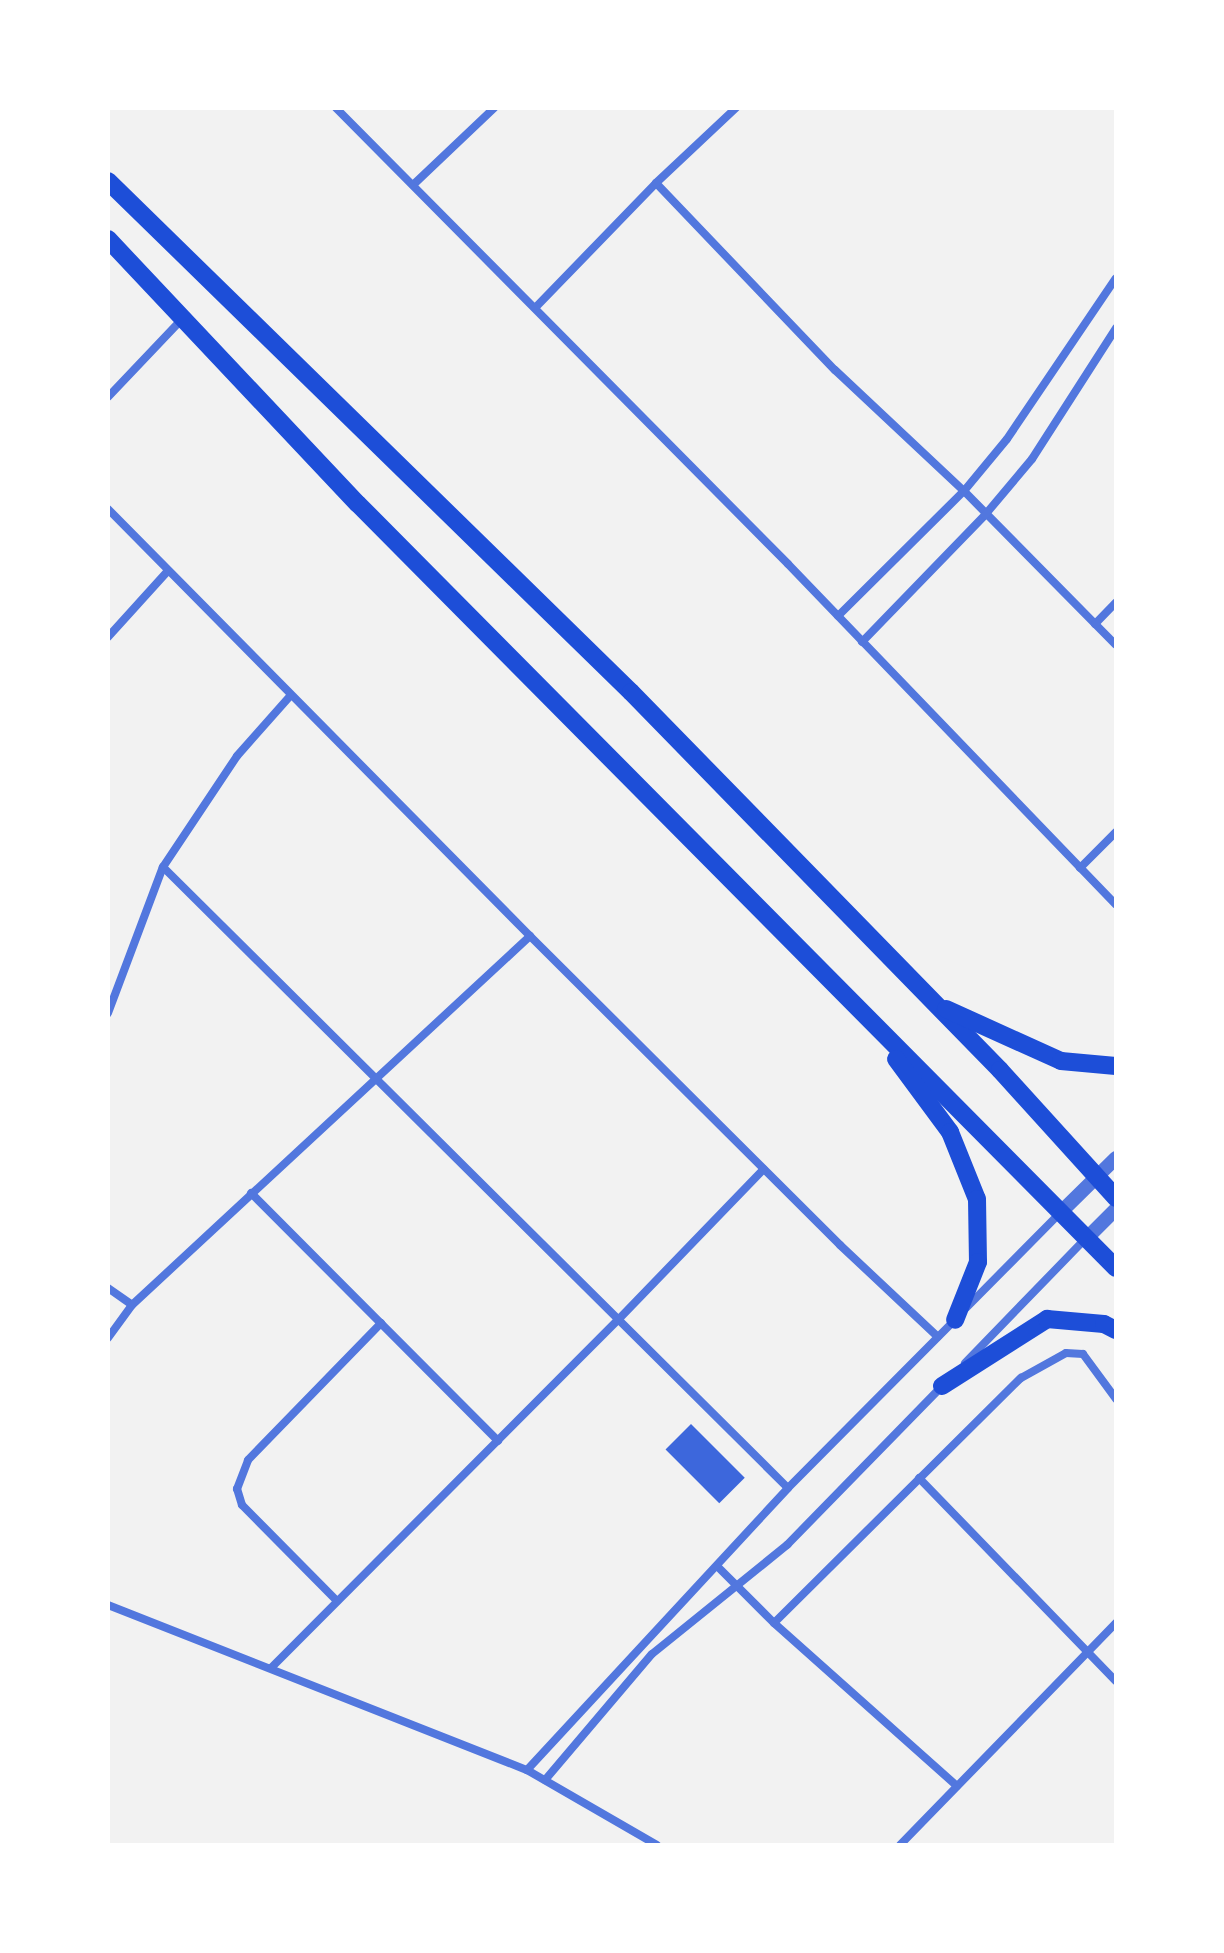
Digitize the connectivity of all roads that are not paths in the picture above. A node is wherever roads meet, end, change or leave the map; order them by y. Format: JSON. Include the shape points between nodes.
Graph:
{"nodes":[{"id":1,"x":336,"y":108,"type":"edge"},
{"id":2,"x":494,"y":108,"type":"edge"},
{"id":3,"x":736,"y":108,"type":"edge"},
{"id":4,"x":108,"y":181,"type":"edge"},
{"id":5,"x":656,"y":183,"type":"junction"},
{"id":6,"x":413,"y":185,"type":"junction"},
{"id":7,"x":108,"y":239,"type":"edge"},
{"id":8,"x":1116,"y":278,"type":"edge"},
{"id":9,"x":535,"y":308,"type":"junction"},
{"id":10,"x":182,"y":319,"type":"junction"},
{"id":11,"x":1116,"y":328,"type":"edge"},
{"id":12,"x":108,"y":397,"type":"edge"},
{"id":13,"x":964,"y":491,"type":"junction"},
{"id":14,"x":108,"y":509,"type":"edge"},
{"id":15,"x":985,"y":515,"type":"junction"},
{"id":16,"x":167,"y":572,"type":"junction"},
{"id":17,"x":1116,"y":602,"type":"edge"},
{"id":18,"x":838,"y":616,"type":"junction"},
{"id":19,"x":1095,"y":624,"type":"junction"},
{"id":20,"x":108,"y":637,"type":"edge"},
{"id":21,"x":862,"y":642,"type":"junction"},
{"id":22,"x":1116,"y":645,"type":"edge"},
{"id":23,"x":290,"y":696,"type":"junction"},
{"id":24,"x":1116,"y":832,"type":"edge"},
{"id":25,"x":163,"y":867,"type":"junction"},
{"id":26,"x":1080,"y":868,"type":"junction"},
{"id":27,"x":1116,"y":905,"type":"edge"},
{"id":28,"x":530,"y":936,"type":"junction"},
{"id":29,"x":934,"y":1002,"type":"junction"},
{"id":30,"x":108,"y":1013,"type":"edge"},
{"id":31,"x":870,"y":1020,"type":"junction"},
{"id":32,"x":1116,"y":1066,"type":"edge"},
{"id":33,"x":374,"y":1078,"type":"junction"},
{"id":34,"x":1116,"y":1158,"type":"edge"},
{"id":35,"x":764,"y":1169,"type":"junction"},
{"id":36,"x":1097,"y":1177,"type":"junction"},
{"id":37,"x":251,"y":1193,"type":"junction"},
{"id":38,"x":1116,"y":1198,"type":"edge"},
{"id":39,"x":1116,"y":1209,"type":"edge"},
{"id":40,"x":1061,"y":1212,"type":"junction"},
{"id":41,"x":1087,"y":1238,"type":"junction"},
{"id":42,"x":1116,"y":1268,"type":"edge"},
{"id":43,"x":108,"y":1288,"type":"edge"},
{"id":44,"x":132,"y":1305,"type":"junction"},
{"id":45,"x":955,"y":1320,"type":"junction"},
{"id":46,"x":617,"y":1321,"type":"junction"},
{"id":47,"x":381,"y":1323,"type":"junction"},
{"id":48,"x":1116,"y":1330,"type":"edge"},
{"id":49,"x":938,"y":1337,"type":"junction"},
{"id":50,"x":108,"y":1338,"type":"edge"},
{"id":51,"x":942,"y":1386,"type":"junction"},
{"id":52,"x":1116,"y":1399,"type":"edge"},
{"id":53,"x":498,"y":1441,"type":"junction"},
{"id":54,"x":919,"y":1478,"type":"junction"},
{"id":55,"x":788,"y":1488,"type":"junction"},
{"id":56,"x":717,"y":1566,"type":"junction"},
{"id":57,"x":736,"y":1586,"type":"junction"},
{"id":58,"x":337,"y":1601,"type":"junction"},
{"id":59,"x":108,"y":1605,"type":"edge"},
{"id":60,"x":774,"y":1623,"type":"junction"},
{"id":61,"x":1116,"y":1623,"type":"edge"},
{"id":62,"x":1089,"y":1651,"type":"junction"},
{"id":63,"x":272,"y":1667,"type":"junction"},
{"id":64,"x":1116,"y":1681,"type":"edge"},
{"id":65,"x":527,"y":1770,"type":"junction"},
{"id":66,"x":545,"y":1780,"type":"junction"},
{"id":67,"x":957,"y":1786,"type":"junction"},
{"id":68,"x":657,"y":1845,"type":"edge"},
{"id":69,"x":900,"y":1845,"type":"edge"}],
"edges":[{"from":1,"to":6,"type":"street"},
{"from":2,"to":6,"type":"street"},
{"from":3,"to":5,"type":"street"},
{"from":4,"to":29,"type":"highway","via":[[620,681]]},
{"from":5,"to":9,"type":"street"},
{"from":5,"to":13,"type":"street","via":[[835,370]]},
{"from":6,"to":9,"type":"street"},
{"from":7,"to":10,"type":"highway"},
{"from":8,"to":13,"type":"street","via":[[1007,439]]},
{"from":9,"to":18,"type":"street"},
{"from":10,"to":12,"type":"street"},
{"from":10,"to":31,"type":"highway"},
{"from":11,"to":15,"type":"street","via":[[1032,459]]},
{"from":13,"to":15,"type":"street"},
{"from":13,"to":18,"type":"street"},
{"from":14,"to":16,"type":"street"},
{"from":15,"to":19,"type":"street"},
{"from":15,"to":21,"type":"street"},
{"from":16,"to":20,"type":"street"},
{"from":16,"to":23,"type":"street"},
{"from":17,"to":19,"type":"street"},
{"from":18,"to":21,"type":"street"},
{"from":19,"to":22,"type":"street"},
{"from":21,"to":26,"type":"street"},
{"from":23,"to":25,"type":"street","via":[[237,756]]},
{"from":23,"to":28,"type":"street"},
{"from":24,"to":26,"type":"street"},
{"from":25,"to":30,"type":"street"},
{"from":25,"to":33,"type":"street"},
{"from":26,"to":27,"type":"street"},
{"from":28,"to":33,"type":"street"},
{"from":28,"to":35,"type":"street"},
{"from":29,"to":32,"type":"highway","via":[[1061,1061]]},
{"from":29,"to":36,"type":"highway"},
{"from":31,"to":40,"type":"highway"},
{"from":31,"to":45,"type":"highway","via":[[950,1132],[977,1199],[978,1262]]},
{"from":33,"to":37,"type":"street"},
{"from":33,"to":46,"type":"street"},
{"from":34,"to":36,"type":"street"},
{"from":35,"to":46,"type":"street"},
{"from":35,"to":49,"type":"street"},
{"from":36,"to":38,"type":"highway"},
{"from":36,"to":40,"type":"street"},
{"from":37,"to":44,"type":"street"},
{"from":37,"to":47,"type":"street"},
{"from":39,"to":41,"type":"street"},
{"from":40,"to":41,"type":"highway"},
{"from":40,"to":45,"type":"street"},
{"from":41,"to":42,"type":"highway"},
{"from":41,"to":51,"type":"street"},
{"from":43,"to":44,"type":"street"},
{"from":44,"to":50,"type":"street"},
{"from":45,"to":49,"type":"street"},
{"from":46,"to":53,"type":"street"},
{"from":46,"to":55,"type":"street"},
{"from":47,"to":53,"type":"street"},
{"from":47,"to":58,"type":"street","via":[[248,1460],[237,1489],[242,1505]]},
{"from":48,"to":51,"type":"highway","via":[[1104,1324],[1047,1319]]},
{"from":49,"to":55,"type":"street"},
{"from":51,"to":57,"type":"street","via":[[787,1545]]},
{"from":52,"to":54,"type":"street","via":[[1083,1354],[1066,1353],[1021,1378]]},
{"from":53,"to":58,"type":"street"},
{"from":54,"to":60,"type":"street"},
{"from":54,"to":62,"type":"street"},
{"from":55,"to":56,"type":"street"},
{"from":56,"to":57,"type":"street"},
{"from":56,"to":65,"type":"street"},
{"from":57,"to":60,"type":"street"},
{"from":57,"to":66,"type":"street","via":[[652,1654]]},
{"from":58,"to":63,"type":"street"},
{"from":59,"to":63,"type":"street"},
{"from":60,"to":67,"type":"street"},
{"from":61,"to":62,"type":"street"},
{"from":62,"to":64,"type":"street"},
{"from":62,"to":67,"type":"street"},
{"from":63,"to":65,"type":"street"},
{"from":65,"to":66,"type":"street"},
{"from":66,"to":68,"type":"street"},
{"from":67,"to":69,"type":"street"}]}
